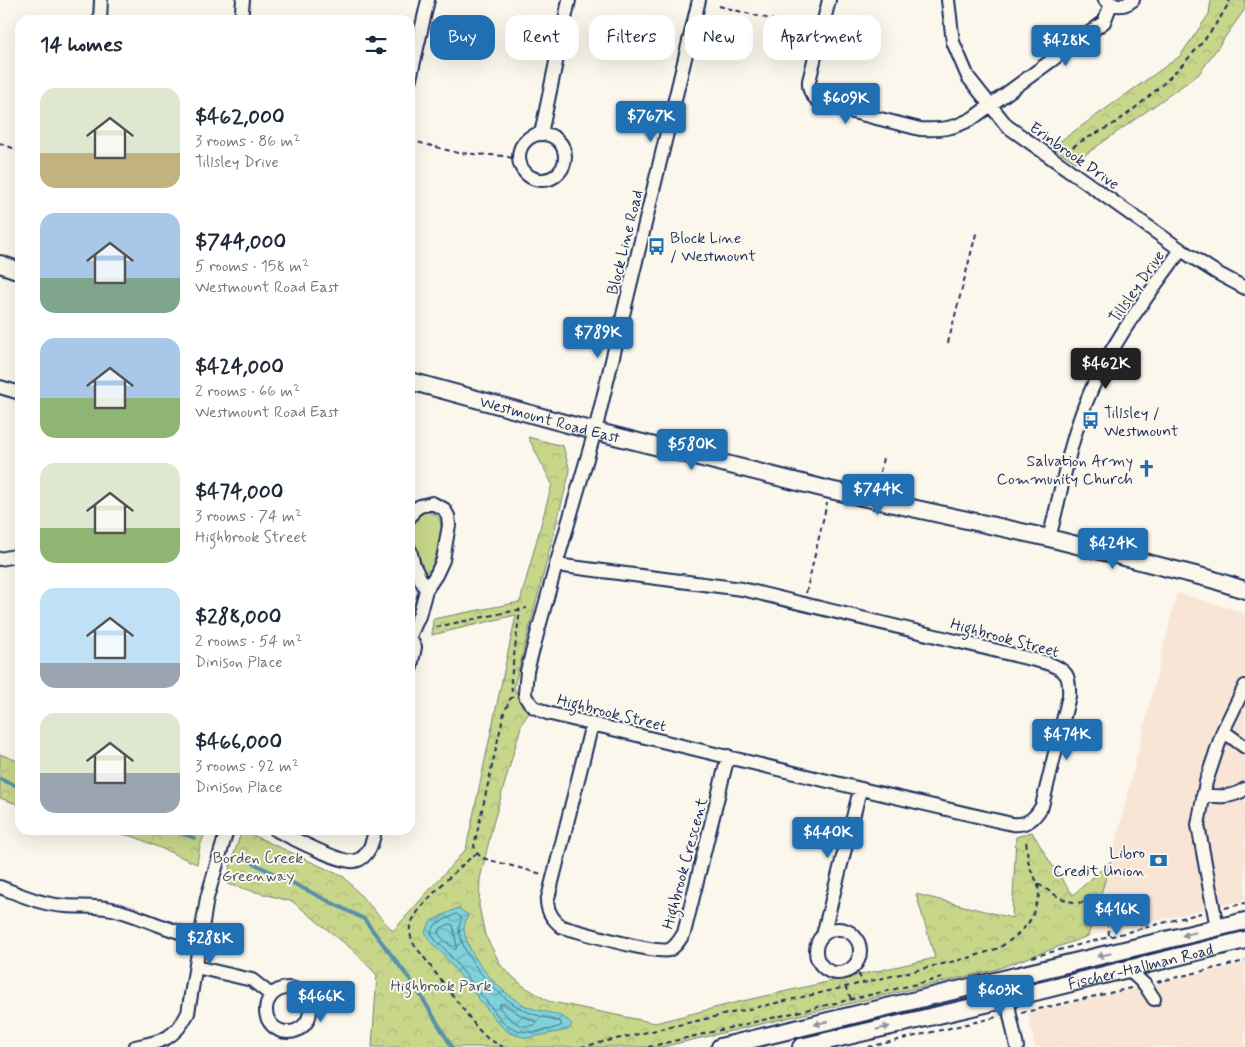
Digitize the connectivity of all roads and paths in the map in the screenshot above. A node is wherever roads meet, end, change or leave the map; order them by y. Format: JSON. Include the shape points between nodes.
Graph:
{"nodes":[{"id":1,"x":101,"y":0,"type":"edge"},
{"id":2,"x":243,"y":0,"type":"edge"},
{"id":3,"x":428,"y":0,"type":"edge"},
{"id":4,"x":569,"y":0,"type":"edge"},
{"id":5,"x":699,"y":0,"type":"edge"},
{"id":6,"x":829,"y":0,"type":"edge"},
{"id":7,"x":948,"y":0,"type":"edge"},
{"id":8,"x":1133,"y":0,"type":"edge"},
{"id":9,"x":1230,"y":0,"type":"edge"},
{"id":10,"x":1108,"y":2,"type":"edge"},
{"id":11,"x":719,"y":6,"type":"dead end"},
{"id":12,"x":100,"y":15,"type":"edge"},
{"id":13,"x":241,"y":15,"type":"edge"},
{"id":14,"x":763,"y":17,"type":"edge"},
{"id":15,"x":415,"y":57,"type":"edge"},
{"id":16,"x":989,"y":105,"type":"junction"},
{"id":17,"x":541,"y":134,"type":"junction"},
{"id":18,"x":415,"y":141,"type":"edge"},
{"id":19,"x":0,"y":143,"type":"edge"},
{"id":20,"x":15,"y":149,"type":"edge"},
{"id":21,"x":518,"y":160,"type":"junction"},
{"id":22,"x":1058,"y":163,"type":"junction"},
{"id":23,"x":977,"y":230,"type":"dead end"},
{"id":24,"x":1182,"y":250,"type":"junction"},
{"id":25,"x":0,"y":264,"type":"edge"},
{"id":26,"x":15,"y":269,"type":"edge"},
{"id":27,"x":1245,"y":288,"type":"edge"},
{"id":28,"x":948,"y":343,"type":"dead end"},
{"id":29,"x":415,"y":382,"type":"edge"},
{"id":30,"x":0,"y":388,"type":"edge"},
{"id":31,"x":15,"y":392,"type":"edge"},
{"id":32,"x":595,"y":431,"type":"junction"},
{"id":33,"x":883,"y":458,"type":"dead end"},
{"id":34,"x":880,"y":472,"type":"dead end"},
{"id":35,"x":830,"y":490,"type":"junction"},
{"id":36,"x":415,"y":509,"type":"edge"},
{"id":37,"x":1049,"y":538,"type":"junction"},
{"id":38,"x":15,"y":556,"type":"edge"},
{"id":39,"x":0,"y":559,"type":"edge"},
{"id":40,"x":556,"y":565,"type":"junction"},
{"id":41,"x":415,"y":568,"type":"edge"},
{"id":42,"x":426,"y":590,"type":"junction"},
{"id":43,"x":1245,"y":590,"type":"edge"},
{"id":44,"x":804,"y":603,"type":"junction"},
{"id":45,"x":527,"y":608,"type":"dead end"},
{"id":46,"x":520,"y":610,"type":"junction"},
{"id":47,"x":415,"y":625,"type":"edge"},
{"id":48,"x":436,"y":627,"type":"dead end"},
{"id":49,"x":1245,"y":686,"type":"edge"},
{"id":50,"x":518,"y":694,"type":"junction"},
{"id":51,"x":1242,"y":702,"type":"edge"},
{"id":52,"x":592,"y":724,"type":"junction"},
{"id":53,"x":1223,"y":731,"type":"junction"},
{"id":54,"x":1245,"y":747,"type":"edge"},
{"id":55,"x":728,"y":756,"type":"junction"},
{"id":56,"x":860,"y":790,"type":"junction"},
{"id":57,"x":1245,"y":790,"type":"edge"},
{"id":58,"x":1203,"y":796,"type":"junction"},
{"id":59,"x":226,"y":835,"type":"edge"},
{"id":60,"x":287,"y":835,"type":"edge"},
{"id":61,"x":374,"y":835,"type":"edge"},
{"id":62,"x":1026,"y":840,"type":"dead end"},
{"id":63,"x":477,"y":854,"type":"junction"},
{"id":64,"x":542,"y":874,"type":"dead end"},
{"id":65,"x":1038,"y":884,"type":"junction"},
{"id":66,"x":0,"y":887,"type":"edge"},
{"id":67,"x":1245,"y":903,"type":"edge"},
{"id":68,"x":1214,"y":910,"type":"junction"},
{"id":69,"x":1245,"y":921,"type":"edge"},
{"id":70,"x":1217,"y":928,"type":"junction"},
{"id":71,"x":823,"y":934,"type":"junction"},
{"id":72,"x":1109,"y":936,"type":"junction"},
{"id":73,"x":199,"y":938,"type":"junction"},
{"id":74,"x":1245,"y":940,"type":"edge"},
{"id":75,"x":1026,"y":958,"type":"dead end"},
{"id":76,"x":854,"y":966,"type":"junction"},
{"id":77,"x":196,"y":967,"type":"junction"},
{"id":78,"x":1128,"y":969,"type":"junction"},
{"id":79,"x":943,"y":978,"type":"dead end"},
{"id":80,"x":1005,"y":979,"type":"junction"},
{"id":81,"x":863,"y":982,"type":"junction"},
{"id":82,"x":845,"y":986,"type":"junction"},
{"id":83,"x":271,"y":995,"type":"dead end"},
{"id":84,"x":850,"y":999,"type":"junction"},
{"id":85,"x":1008,"y":999,"type":"junction"},
{"id":86,"x":1154,"y":999,"type":"dead end"},
{"id":87,"x":997,"y":1018,"type":"dead end"},
{"id":88,"x":493,"y":1041,"type":"junction"},
{"id":89,"x":135,"y":1047,"type":"edge"},
{"id":90,"x":498,"y":1047,"type":"edge"},
{"id":91,"x":503,"y":1047,"type":"edge"},
{"id":92,"x":581,"y":1047,"type":"edge"},
{"id":93,"x":648,"y":1047,"type":"edge"},
{"id":94,"x":720,"y":1047,"type":"edge"},
{"id":95,"x":801,"y":1047,"type":"edge"},
{"id":96,"x":868,"y":1047,"type":"edge"},
{"id":97,"x":1017,"y":1047,"type":"edge"}],
"edges":[{"from":1,"to":12,"type":"street"},
{"from":2,"to":13,"type":"street"},
{"from":3,"to":15,"type":"street"},
{"from":4,"to":17,"type":"street"},
{"from":5,"to":32,"type":"street","name":"Block Line Road"},
{"from":6,"to":16,"type":"street","via":[[808,87],[817,102],[933,130],[960,125]]},
{"from":7,"to":16,"type":"street","name":"Erinbrook Drive","via":[[953,42],[968,77]]},
{"from":8,"to":10,"type":"street","via":[[1125,5]]},
{"from":9,"to":22,"type":"path","via":[[1207,37],[1159,86],[1114,124],[1081,140]]},
{"from":10,"to":16,"type":"street","via":[[1104,22]]},
{"from":11,"to":14,"type":"path"},
{"from":16,"to":22,"type":"street","name":"Erinbrook Drive","via":[[1007,126]]},
{"from":17,"to":21,"type":"street","via":[[533,135],[523,143]]},
{"from":17,"to":21,"type":"street","via":[[556,138],[564,150],[565,159],[559,173],[541,181],[532,179]]},
{"from":18,"to":21,"type":"path","via":[[458,153]]},
{"from":19,"to":20,"type":"path"},
{"from":22,"to":24,"type":"street","name":"Erinbrook Drive"},
{"from":23,"to":28,"type":"path"},
{"from":24,"to":27,"type":"street","name":"Erinbrook Drive"},
{"from":24,"to":37,"type":"street","name":"Tillsley Drive","via":[[1120,336],[1094,384],[1073,441]]},
{"from":25,"to":26,"type":"main road"},
{"from":29,"to":32,"type":"main road","name":"Westmount Road East"},
{"from":30,"to":31,"type":"street"},
{"from":32,"to":35,"type":"main road","name":"Westmount Road East"},
{"from":32,"to":40,"type":"street","name":"Block Line Road"},
{"from":33,"to":34,"type":"path"},
{"from":35,"to":37,"type":"main road","name":"Westmount Road East"},
{"from":35,"to":44,"type":"path"},
{"from":36,"to":42,"type":"street","via":[[432,503],[444,509],[448,516],[443,560]]},
{"from":37,"to":43,"type":"main road","name":"Westmount Road East"},
{"from":38,"to":39,"type":"street"},
{"from":40,"to":44,"type":"street","name":"Highbrook Street","via":[[742,589]]},
{"from":40,"to":50,"type":"street","name":"Block Line Road"},
{"from":41,"to":42,"type":"street"},
{"from":42,"to":47,"type":"street"},
{"from":44,"to":56,"type":"street","name":"Highbrook Street","via":[[1047,663],[1059,667],[1069,678],[1070,696],[1042,806],[1029,821],[1012,824]]},
{"from":45,"to":46,"type":"path"},
{"from":46,"to":48,"type":"path"},
{"from":46,"to":50,"type":"path","via":[[511,679]]},
{"from":49,"to":51,"type":"street"},
{"from":50,"to":52,"type":"street","name":"Highbrook Street","via":[[547,713]]},
{"from":50,"to":63,"type":"path","via":[[510,699],[504,713],[474,846]]},
{"from":51,"to":53,"type":"street"},
{"from":52,"to":55,"type":"street","name":"Highbrook Street"},
{"from":52,"to":55,"type":"street","name":"Highbrook Crescent","via":[[547,911],[562,927],[654,950],[670,949],[684,933]]},
{"from":53,"to":54,"type":"street"},
{"from":53,"to":58,"type":"street"},
{"from":55,"to":56,"type":"street","name":"Highbrook Street"},
{"from":56,"to":71,"type":"street"},
{"from":57,"to":58,"type":"street","via":[[1220,798]]},
{"from":58,"to":68,"type":"street","via":[[1198,825]]},
{"from":59,"to":73,"type":"street"},
{"from":60,"to":61,"type":"street","via":[[337,858],[355,861],[369,851]]},
{"from":62,"to":65,"type":"path","via":[[1030,868]]},
{"from":63,"to":64,"type":"path"},
{"from":63,"to":88,"type":"path","via":[[465,862],[414,916],[410,932],[413,943],[463,1011]]},
{"from":65,"to":72,"type":"path","via":[[1065,901],[1083,904],[1102,901],[1101,909],[1107,920]]},
{"from":65,"to":81,"type":"path","via":[[1040,896],[1032,917],[1016,937],[999,948]]},
{"from":66,"to":73,"type":"street","via":[[44,902],[114,910]]},
{"from":67,"to":68,"type":"path"},
{"from":68,"to":70,"type":"street"},
{"from":68,"to":72,"type":"path"},
{"from":69,"to":70,"type":"main road","name":"Fischer-Hallman Road"},
{"from":70,"to":80,"type":"main road","name":"Fischer-Hallman Road","one_way":true},
{"from":71,"to":76,"type":"street","via":[[837,928],[855,936],[860,951]]},
{"from":71,"to":76,"type":"street","via":[[816,946],[820,964],[833,972],[846,972]]},
{"from":72,"to":75,"type":"path"},
{"from":73,"to":77,"type":"street"},
{"from":74,"to":78,"type":"main road","name":"Fischer-Hallman Road"},
{"from":76,"to":81,"type":"path"},
{"from":77,"to":83,"type":"street","via":[[252,980]]},
{"from":77,"to":89,"type":"street","via":[[188,1013],[182,1025],[167,1038]]},
{"from":78,"to":85,"type":"main road","name":"Fischer-Hallman Road"},
{"from":78,"to":86,"type":"street"},
{"from":79,"to":84,"type":"path"},
{"from":80,"to":85,"type":"street"},
{"from":80,"to":94,"type":"main road","name":"Fischer-Hallman Road","one_way":true},
{"from":81,"to":82,"type":"path"},
{"from":82,"to":84,"type":"path"},
{"from":82,"to":92,"type":"path"},
{"from":84,"to":93,"type":"path"},
{"from":95,"to":85,"type":"main road","name":"Fischer-Hallman Road","one_way":true},
{"from":85,"to":97,"type":"street"},
{"from":87,"to":96,"type":"path"},
{"from":88,"to":90,"type":"path"},
{"from":88,"to":91,"type":"path"}]}
